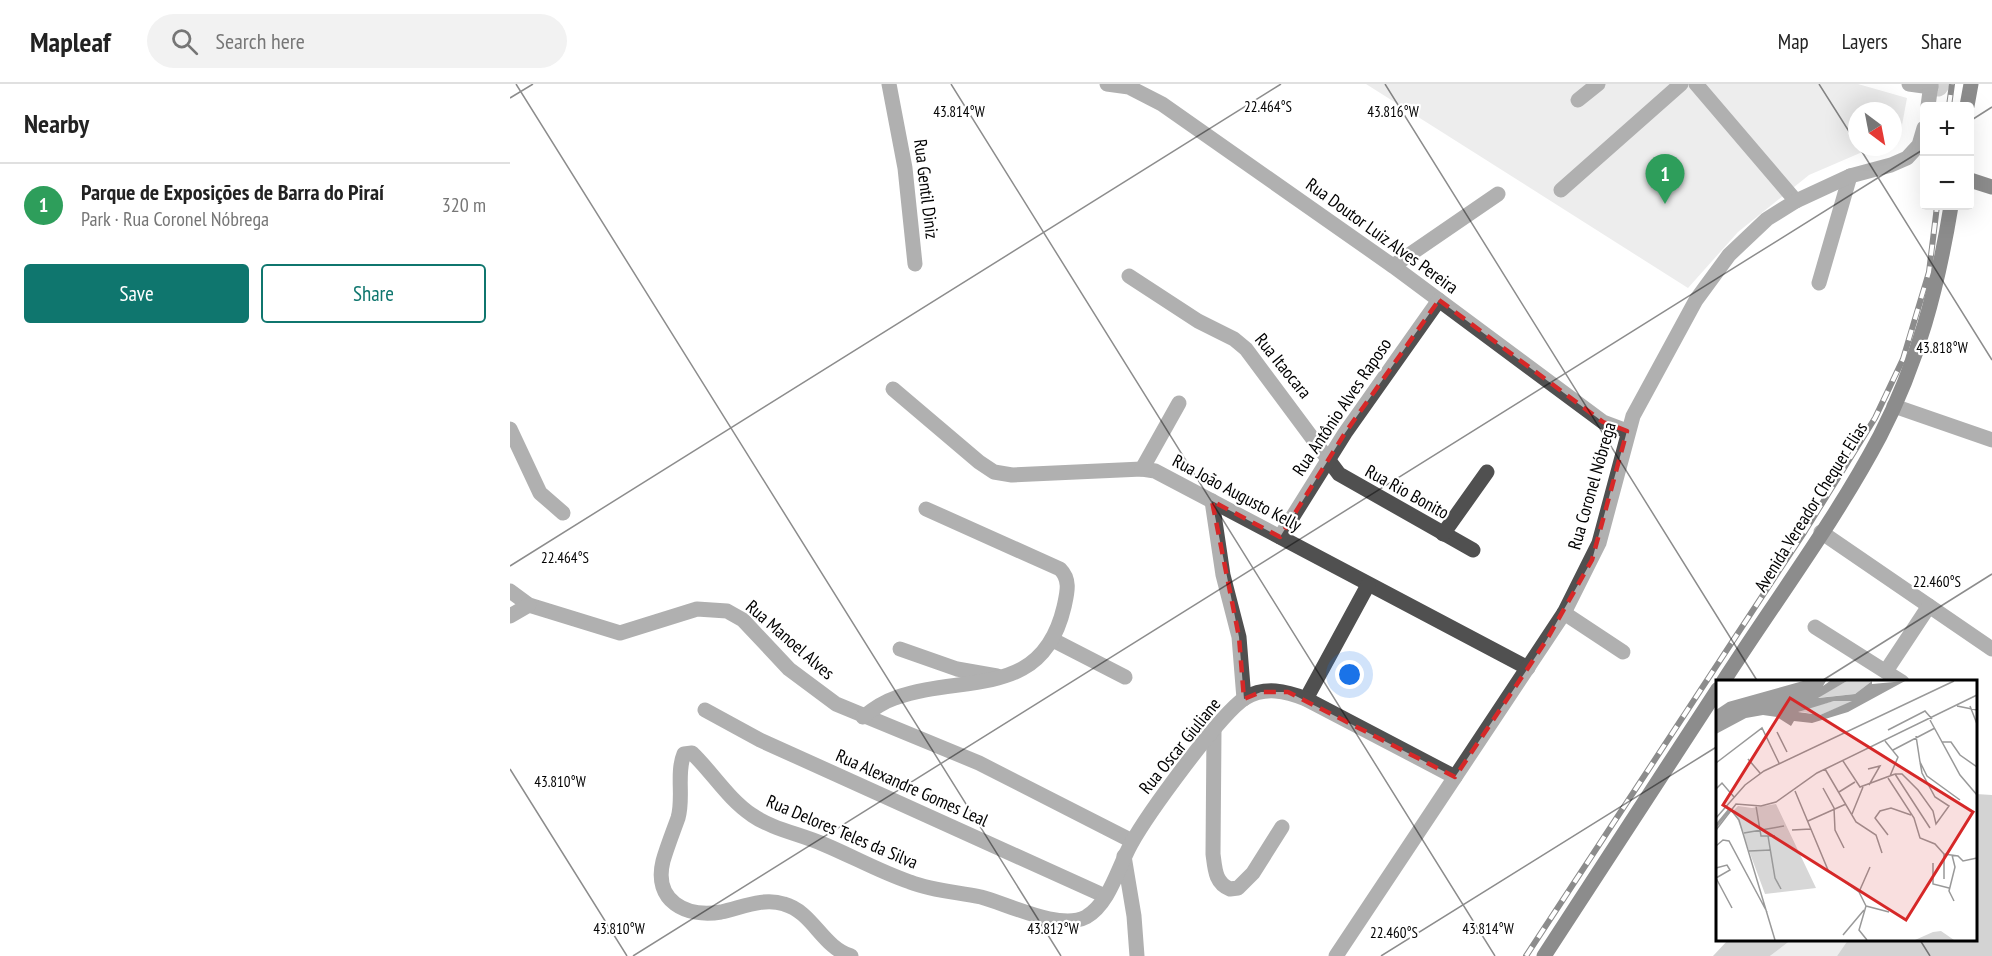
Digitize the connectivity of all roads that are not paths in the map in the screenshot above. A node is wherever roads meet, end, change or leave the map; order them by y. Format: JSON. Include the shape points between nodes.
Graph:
{"nodes":[{"id":1,"x":889,"y":84,"type":"edge"},
{"id":2,"x":1107,"y":84,"type":"edge"},
{"id":3,"x":1598,"y":84,"type":"edge"},
{"id":4,"x":1681,"y":84,"type":"edge"},
{"id":5,"x":1696,"y":84,"type":"edge"},
{"id":6,"x":1910,"y":84,"type":"edge"},
{"id":7,"x":1971,"y":84,"type":"edge"},
{"id":8,"x":1931,"y":86,"type":"edge"},
{"id":9,"x":1578,"y":100,"type":"dead end"},
{"id":10,"x":1929,"y":102,"type":"edge"},
{"id":11,"x":1968,"y":102,"type":"edge"},
{"id":12,"x":1920,"y":142,"type":"edge"},
{"id":13,"x":1850,"y":176,"type":"junction"},
{"id":14,"x":1974,"y":181,"type":"edge"},
{"id":15,"x":1992,"y":187,"type":"edge"},
{"id":16,"x":1561,"y":190,"type":"dead end"},
{"id":17,"x":1498,"y":194,"type":"dead end"},
{"id":18,"x":1796,"y":201,"type":"junction"},
{"id":19,"x":1950,"y":210,"type":"edge"},
{"id":20,"x":915,"y":264,"type":"dead end"},
{"id":21,"x":1393,"y":266,"type":"junction"},
{"id":22,"x":1129,"y":276,"type":"dead end"},
{"id":23,"x":1819,"y":283,"type":"dead end"},
{"id":24,"x":1439,"y":300,"type":"junction"},
{"id":25,"x":893,"y":389,"type":"dead end"},
{"id":26,"x":1179,"y":403,"type":"dead end"},
{"id":27,"x":1894,"y":406,"type":"junction"},
{"id":28,"x":510,"y":429,"type":"edge"},
{"id":29,"x":1627,"y":430,"type":"junction"},
{"id":30,"x":1992,"y":440,"type":"edge"},
{"id":31,"x":1328,"y":461,"type":"junction"},
{"id":32,"x":1142,"y":469,"type":"junction"},
{"id":33,"x":1487,"y":472,"type":"dead end"},
{"id":34,"x":1212,"y":501,"type":"junction"},
{"id":35,"x":926,"y":510,"type":"dead end"},
{"id":36,"x":564,"y":513,"type":"dead end"},
{"id":37,"x":1821,"y":532,"type":"junction"},
{"id":38,"x":1443,"y":534,"type":"junction"},
{"id":39,"x":1280,"y":537,"type":"junction"},
{"id":40,"x":1473,"y":550,"type":"dead end"},
{"id":41,"x":1368,"y":585,"type":"junction"},
{"id":42,"x":510,"y":591,"type":"edge"},
{"id":43,"x":529,"y":605,"type":"junction"},
{"id":44,"x":1929,"y":606,"type":"junction"},
{"id":45,"x":1564,"y":613,"type":"junction"},
{"id":46,"x":510,"y":616,"type":"edge"},
{"id":47,"x":1815,"y":627,"type":"dead end"},
{"id":48,"x":1053,"y":640,"type":"junction"},
{"id":49,"x":900,"y":649,"type":"dead end"},
{"id":50,"x":1992,"y":649,"type":"edge"},
{"id":51,"x":1623,"y":652,"type":"dead end"},
{"id":52,"x":1528,"y":668,"type":"junction"},
{"id":53,"x":1886,"y":671,"type":"junction"},
{"id":54,"x":1125,"y":677,"type":"dead end"},
{"id":55,"x":1006,"y":678,"type":"junction"},
{"id":56,"x":1724,"y":680,"type":"edge"},
{"id":57,"x":1900,"y":680,"type":"edge"},
{"id":58,"x":1716,"y":692,"type":"edge"},
{"id":59,"x":1244,"y":699,"type":"junction"},
{"id":60,"x":1306,"y":699,"type":"junction"},
{"id":61,"x":705,"y":710,"type":"dead end"},
{"id":62,"x":863,"y":717,"type":"junction"},
{"id":63,"x":1214,"y":730,"type":"junction"},
{"id":64,"x":1455,"y":777,"type":"junction"},
{"id":65,"x":1282,"y":827,"type":"dead end"},
{"id":66,"x":1132,"y":841,"type":"junction"},
{"id":67,"x":1124,"y":856,"type":"junction"},
{"id":68,"x":1105,"y":896,"type":"junction"},
{"id":69,"x":851,"y":956,"type":"edge"},
{"id":70,"x":1137,"y":956,"type":"edge"},
{"id":71,"x":1336,"y":956,"type":"edge"},
{"id":72,"x":1544,"y":956,"type":"edge"}],
"edges":[{"from":1,"to":20,"type":"street","name":"Rua Gentil Diniz","via":[[905,168]]},
{"from":2,"to":21,"type":"street","name":"Rua Doutor Luiz Alves Pereira","via":[[1129,87],[1162,104]]},
{"from":3,"to":9,"type":"street"},
{"from":4,"to":16,"type":"street"},
{"from":5,"to":18,"type":"street"},
{"from":6,"to":8,"type":"street"},
{"from":7,"to":11,"type":"main road"},
{"from":8,"to":10,"type":"street"},
{"from":12,"to":13,"type":"street","name":"Rua Coronel Nóbrega","via":[[1907,158]]},
{"from":13,"to":18,"type":"street","name":"Rua Coronel Nóbrega"},
{"from":13,"to":23,"type":"street"},
{"from":14,"to":15,"type":"main road"},
{"from":17,"to":21,"type":"street"},
{"from":18,"to":29,"type":"street","name":"Rua Coronel Nóbrega","via":[[1746,236],[1722,264],[1676,334]]},
{"from":19,"to":27,"type":"main road","name":"Avenida Vereador Chequer Elias","via":[[1923,336]]},
{"from":21,"to":24,"type":"street","name":"Rua Doutor Luiz Alves Pereira"},
{"from":22,"to":31,"type":"street","name":"Rua Itaocara","via":[[1246,350]]},
{"from":24,"to":29,"type":"street","name":"Rua Doutor Luiz Alves Pereira","via":[[1603,422]]},
{"from":24,"to":31,"type":"street","name":"Rua Antônio Alves Raposo"},
{"from":25,"to":32,"type":"street","name":"Rua João Augusto Kelly","via":[[994,472],[1012,475]]},
{"from":26,"to":32,"type":"street"},
{"from":27,"to":30,"type":"street"},
{"from":27,"to":37,"type":"main road","name":"Avenida Vereador Chequer Elias","via":[[1864,465]]},
{"from":28,"to":36,"type":"street","via":[[540,493]]},
{"from":29,"to":45,"type":"street","name":"Rua Coronel Nóbrega","via":[[1619,476],[1599,543]]},
{"from":31,"to":38,"type":"street","name":"Rua Rio Bonito","via":[[1348,481]]},
{"from":31,"to":39,"type":"street","name":"Rua Antônio Alves Raposo"},
{"from":32,"to":34,"type":"street","name":"Rua João Augusto Kelly","via":[[1165,475]]},
{"from":33,"to":38,"type":"street"},
{"from":34,"to":39,"type":"street","name":"Rua João Augusto Kelly"},
{"from":34,"to":59,"type":"street","via":[[1223,575],[1239,637]]},
{"from":35,"to":48,"type":"street","via":[[1066,574],[1064,607]]},
{"from":37,"to":44,"type":"street"},
{"from":37,"to":56,"type":"main road","name":"Avenida Vereador Chequer Elias"},
{"from":38,"to":40,"type":"street","name":"Rua Rio Bonito"},
{"from":39,"to":41,"type":"street","name":"Rua João Augusto Kelly"},
{"from":41,"to":52,"type":"street","name":"Rua João Augusto Kelly"},
{"from":41,"to":60,"type":"street"},
{"from":42,"to":43,"type":"street","name":"Rua Manoel Alves"},
{"from":43,"to":46,"type":"street"},
{"from":43,"to":62,"type":"street","name":"Rua Manoel Alves","via":[[620,633],[697,609],[727,611],[743,620],[801,679],[836,704]]},
{"from":44,"to":50,"type":"street"},
{"from":44,"to":53,"type":"street"},
{"from":45,"to":51,"type":"street"},
{"from":45,"to":52,"type":"street","name":"Rua Coronel Nóbrega"},
{"from":47,"to":53,"type":"street"},
{"from":48,"to":54,"type":"street"},
{"from":48,"to":55,"type":"street","via":[[1028,666]]},
{"from":49,"to":55,"type":"street","via":[[957,669]]},
{"from":52,"to":64,"type":"street","name":"Rua Coronel Nóbrega"},
{"from":53,"to":57,"type":"street"},
{"from":55,"to":62,"type":"street","via":[[905,695]]},
{"from":58,"to":72,"type":"main road"},
{"from":59,"to":60,"type":"street","name":"Rua Oscar Giuliane","via":[[1274,691]]},
{"from":59,"to":63,"type":"street","name":"Rua Oscar Giuliane"},
{"from":60,"to":64,"type":"street","name":"Rua Oscar Giuliane"},
{"from":61,"to":68,"type":"street","name":"Rua Alexandre Gomes Leal","via":[[760,741]]},
{"from":62,"to":66,"type":"street","name":"Rua Manoel Alves","via":[[979,763]]},
{"from":63,"to":65,"type":"street","via":[[1213,854],[1215,871],[1223,886],[1230,889],[1245,883]]},
{"from":63,"to":66,"type":"street","name":"Rua Oscar Giuliane"},
{"from":64,"to":71,"type":"street","name":"Rua Coronel Nóbrega"},
{"from":66,"to":67,"type":"street","name":"Rua Oscar Giuliane"},
{"from":67,"to":68,"type":"street","name":"Rua Oscar Giuliane"},
{"from":67,"to":70,"type":"street"},
{"from":68,"to":69,"type":"street","name":"Rua Delores Teles da Silva","via":[[1085,917],[1064,921],[984,898],[911,883],[753,816],[692,753],[684,754],[681,808],[661,877],[667,898],[675,906],[702,914],[770,902],[784,904],[809,921],[832,947]]}]}
